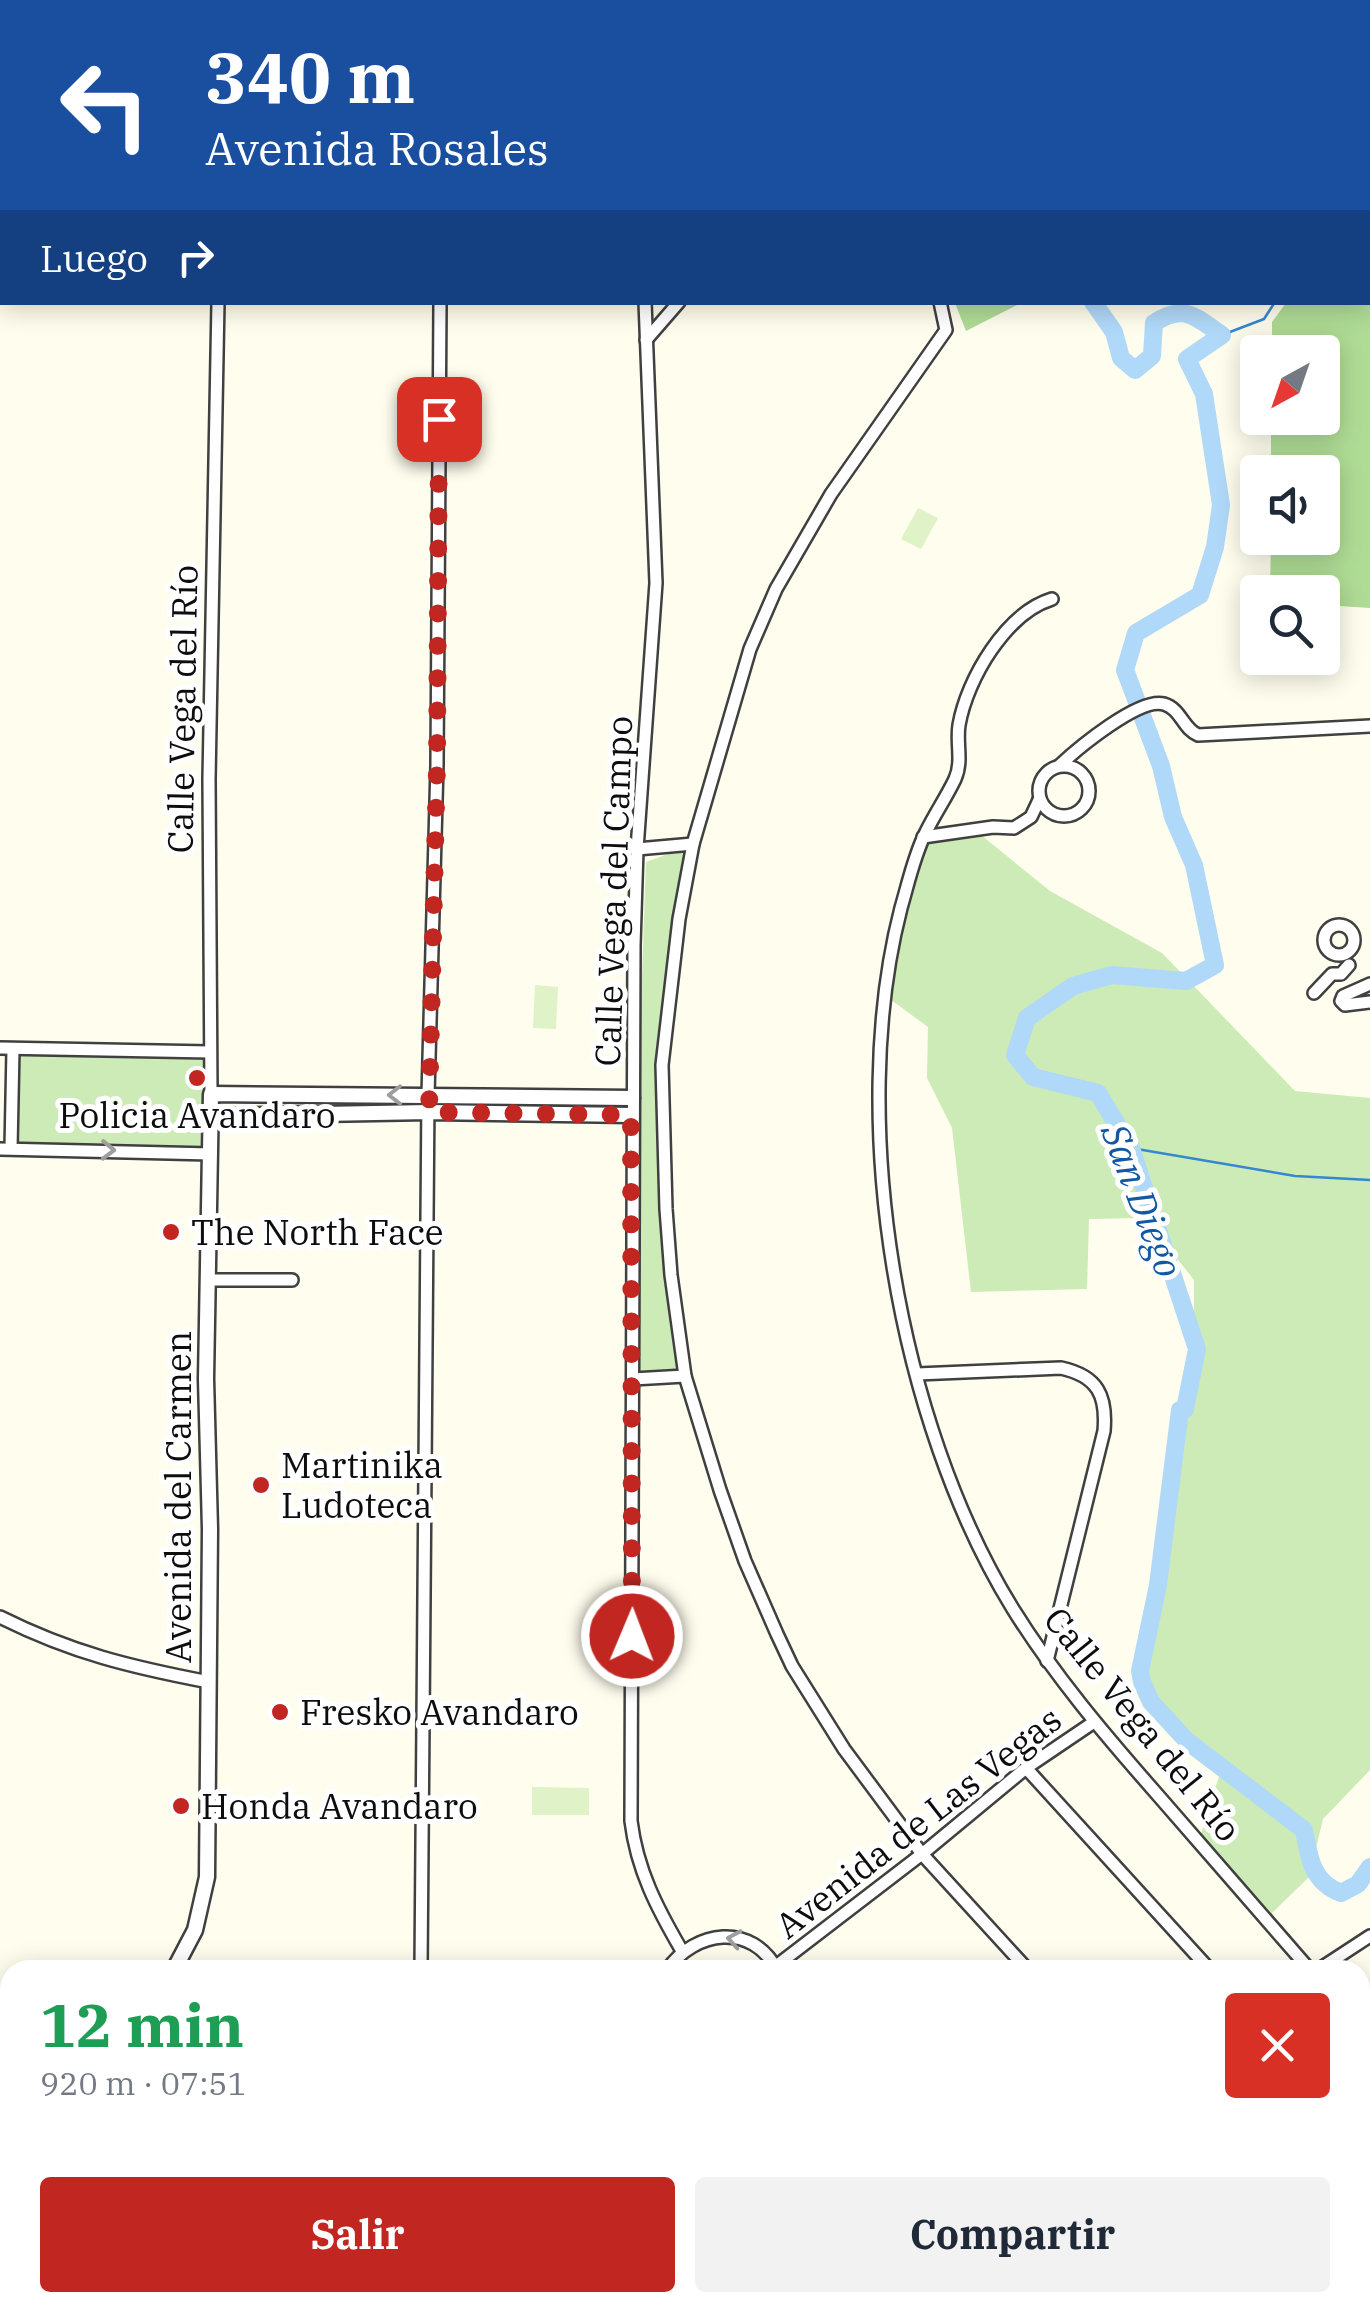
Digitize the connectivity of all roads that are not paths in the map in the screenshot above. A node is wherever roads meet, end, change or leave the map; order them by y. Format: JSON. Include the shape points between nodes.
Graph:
{"nodes":[{"id":1,"x":218,"y":305,"type":"edge"},
{"id":2,"x":440,"y":305,"type":"edge"},
{"id":3,"x":644,"y":305,"type":"edge"},
{"id":4,"x":676,"y":305,"type":"edge"},
{"id":5,"x":941,"y":305,"type":"edge"},
{"id":6,"x":646,"y":340,"type":"junction"},
{"id":7,"x":1052,"y":599,"type":"dead end"},
{"id":8,"x":1370,"y":726,"type":"edge"},
{"id":9,"x":1059,"y":766,"type":"junction"},
{"id":10,"x":1039,"y":800,"type":"junction"},
{"id":11,"x":924,"y":837,"type":"junction"},
{"id":12,"x":692,"y":844,"type":"junction"},
{"id":13,"x":637,"y":849,"type":"junction"},
{"id":14,"x":1367,"y":986,"type":"edge"},
{"id":15,"x":1314,"y":993,"type":"dead end"},
{"id":16,"x":1370,"y":1002,"type":"edge"},
{"id":17,"x":6,"y":1048,"type":"edge"},
{"id":18,"x":210,"y":1052,"type":"junction"},
{"id":19,"x":211,"y":1094,"type":"junction"},
{"id":20,"x":428,"y":1095,"type":"junction"},
{"id":21,"x":6,"y":1098,"type":"edge"},
{"id":22,"x":632,"y":1098,"type":"junction"},
{"id":23,"x":429,"y":1112,"type":"junction"},
{"id":24,"x":631,"y":1115,"type":"junction"},
{"id":25,"x":212,"y":1116,"type":"junction"},
{"id":26,"x":6,"y":1148,"type":"edge"},
{"id":27,"x":211,"y":1154,"type":"junction"},
{"id":28,"x":208,"y":1280,"type":"junction"},
{"id":29,"x":292,"y":1280,"type":"dead end"},
{"id":30,"x":917,"y":1374,"type":"junction"},
{"id":31,"x":685,"y":1376,"type":"junction"},
{"id":32,"x":633,"y":1379,"type":"junction"},
{"id":33,"x":0,"y":1616,"type":"edge"},
{"id":34,"x":1047,"y":1661,"type":"junction"},
{"id":35,"x":209,"y":1682,"type":"junction"},
{"id":36,"x":1094,"y":1722,"type":"junction"},
{"id":37,"x":1026,"y":1768,"type":"junction"},
{"id":38,"x":922,"y":1854,"type":"junction"},
{"id":39,"x":1370,"y":1936,"type":"edge"},
{"id":40,"x":682,"y":1951,"type":"junction"},
{"id":41,"x":179,"y":1960,"type":"edge"},
{"id":42,"x":422,"y":1960,"type":"edge"},
{"id":43,"x":675,"y":1960,"type":"edge"},
{"id":44,"x":769,"y":1960,"type":"edge"},
{"id":45,"x":787,"y":1960,"type":"edge"},
{"id":46,"x":1019,"y":1960,"type":"edge"},
{"id":47,"x":1201,"y":1960,"type":"edge"},
{"id":48,"x":1301,"y":1960,"type":"edge"},
{"id":49,"x":1333,"y":1960,"type":"edge"}],
"edges":[{"from":1,"to":18,"type":"street","name":"Calle Vega del Río"},
{"from":2,"to":20,"type":"street"},
{"from":3,"to":6,"type":"street","name":"Calle Vega del Campo"},
{"from":4,"to":6,"type":"street"},
{"from":5,"to":12,"type":"street","via":[[946,330],[831,494],[776,589],[750,650]]},
{"from":6,"to":13,"type":"street","name":"Calle Vega del Campo","via":[[656,583]]},
{"from":7,"to":11,"type":"street","name":"Calle Vega del Río","via":[[1032,605],[982,662],[958,729],[960,764]]},
{"from":8,"to":9,"type":"street","via":[[1198,735],[1161,703],[1141,707]]},
{"from":9,"to":10,"type":"street","via":[[1042,778]]},
{"from":9,"to":10,"type":"street","via":[[1085,777],[1090,792],[1084,806],[1057,815]]},
{"from":10,"to":11,"type":"street","via":[[1031,817],[1014,828]]},
{"from":11,"to":30,"type":"street","name":"Calle Vega del Río","via":[[901,910],[878,1068],[891,1260]]},
{"from":12,"to":13,"type":"street"},
{"from":12,"to":31,"type":"street","name":"Calle Vega del Campo","via":[[661,1085],[668,1242]]},
{"from":13,"to":22,"type":"street","name":"Calle Vega del Campo"},
{"from":14,"to":15,"type":"street","via":[[1349,959],[1341,974],[1332,974]]},
{"from":14,"to":16,"type":"street","via":[[1341,1001]]},
{"from":17,"to":18,"type":"street"},
{"from":17,"to":21,"type":"street"},
{"from":18,"to":19,"type":"street","name":"Calle Vega del Río"},
{"from":20,"to":19,"type":"street","one_way":true},
{"from":19,"to":25,"type":"street","name":"Calle Vega del Río"},
{"from":20,"to":22,"type":"street"},
{"from":20,"to":23,"type":"street"},
{"from":21,"to":26,"type":"street"},
{"from":22,"to":24,"type":"street","name":"Calle Vega del Campo"},
{"from":23,"to":24,"type":"street"},
{"from":23,"to":25,"type":"street"},
{"from":23,"to":42,"type":"street"},
{"from":24,"to":32,"type":"street","name":"Calle Vega del Campo"},
{"from":25,"to":27,"type":"street","name":"Avenida del Carmen"},
{"from":26,"to":27,"type":"street","one_way":true},
{"from":27,"to":28,"type":"street","name":"Avenida del Carmen"},
{"from":28,"to":29,"type":"street"},
{"from":28,"to":35,"type":"street","name":"Avenida del Carmen"},
{"from":30,"to":34,"type":"street","name":"Calle Vega del Río","via":[[936,1446],[992,1573]]},
{"from":30,"to":34,"type":"street","via":[[1061,1368],[1074,1370],[1102,1395],[1104,1431]]},
{"from":31,"to":32,"type":"street"},
{"from":31,"to":38,"type":"street","name":"Calle Vega del Campo","via":[[745,1561],[792,1666]]},
{"from":32,"to":40,"type":"street","name":"Calle Vega del Campo","via":[[631,1821],[650,1896]]},
{"from":33,"to":35,"type":"street","via":[[117,1664]]},
{"from":34,"to":36,"type":"street","name":"Calle Vega del Río"},
{"from":35,"to":41,"type":"street","name":"Avenida del Carmen","via":[[207,1877],[195,1930]]},
{"from":36,"to":37,"type":"street","name":"Avenida de Las Vegas"},
{"from":36,"to":48,"type":"street","name":"Calle Vega del Río"},
{"from":37,"to":38,"type":"street","name":"Avenida de Las Vegas"},
{"from":37,"to":47,"type":"street"},
{"from":38,"to":45,"type":"street","name":"Avenida de Las Vegas"},
{"from":38,"to":46,"type":"street","name":"Calle Vega del Campo"},
{"from":39,"to":49,"type":"street"},
{"from":40,"to":43,"type":"street"},
{"from":44,"to":40,"type":"street","one_way":true,"via":[[736,1937],[702,1940]]}]}
